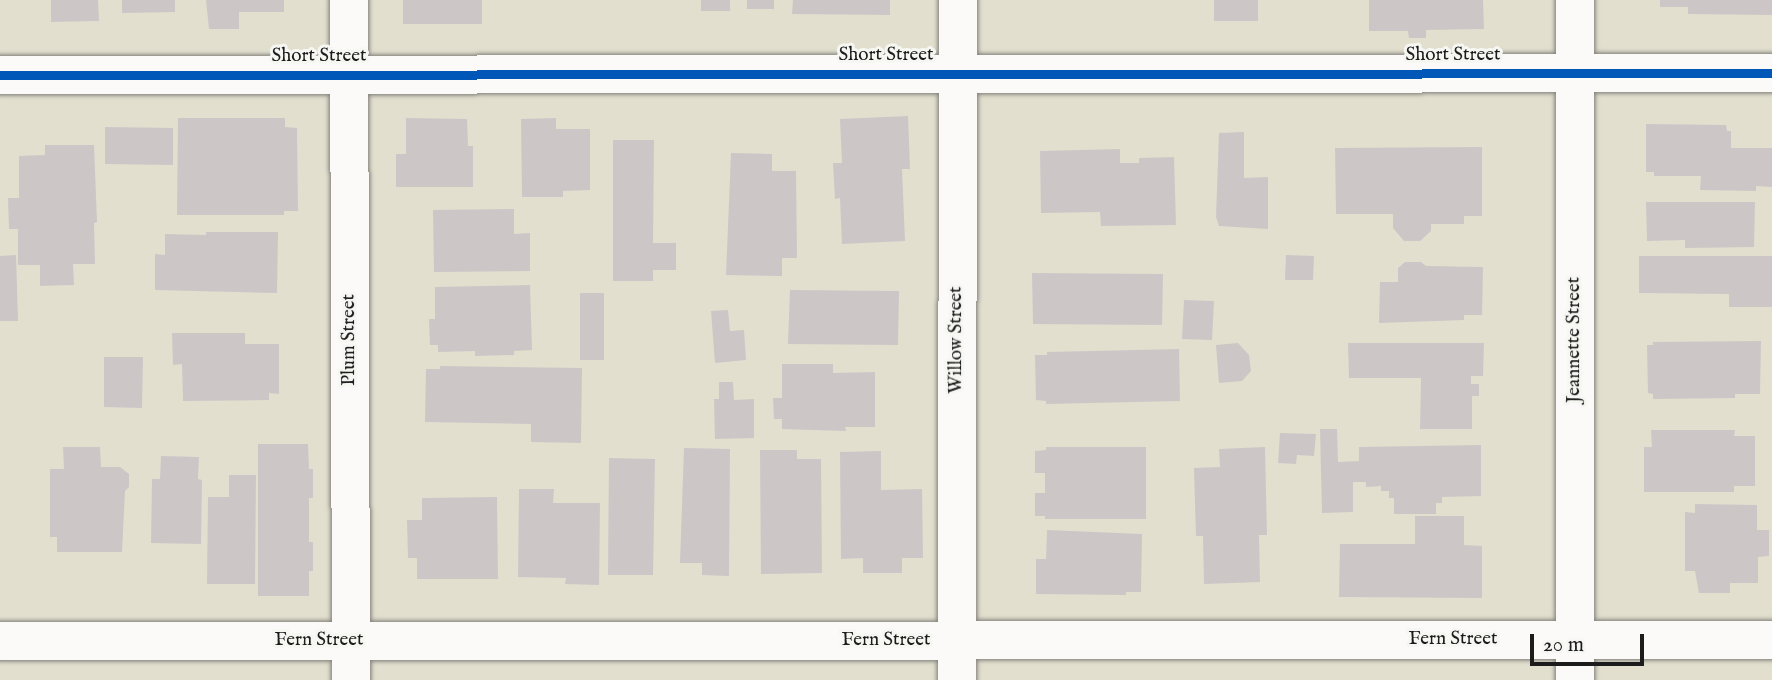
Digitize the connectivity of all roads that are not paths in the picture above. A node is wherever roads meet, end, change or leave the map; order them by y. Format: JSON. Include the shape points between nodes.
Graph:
{"nodes":[{"id":1,"x":349,"y":0,"type":"edge"},
{"id":2,"x":958,"y":0,"type":"edge"},
{"id":3,"x":1575,"y":0,"type":"edge"},
{"id":4,"x":1575,"y":73,"type":"junction"},
{"id":5,"x":1772,"y":73,"type":"edge"},
{"id":6,"x":958,"y":74,"type":"junction"},
{"id":7,"x":0,"y":75,"type":"edge"},
{"id":8,"x":349,"y":75,"type":"junction"},
{"id":9,"x":1575,"y":640,"type":"junction"},
{"id":10,"x":1772,"y":640,"type":"edge"},
{"id":11,"x":0,"y":641,"type":"edge"},
{"id":12,"x":351,"y":641,"type":"junction"},
{"id":13,"x":957,"y":641,"type":"junction"},
{"id":14,"x":351,"y":680,"type":"edge"},
{"id":15,"x":957,"y":680,"type":"edge"},
{"id":16,"x":1575,"y":680,"type":"edge"}],
"edges":[{"from":1,"to":8,"type":"street","name":"Plum Street"},
{"from":2,"to":6,"type":"street","name":"Willow Street"},
{"from":3,"to":4,"type":"street","name":"Jeannette Street"},
{"from":4,"to":5,"type":"street","name":"Short Street"},
{"from":4,"to":6,"type":"street","name":"Short Street"},
{"from":4,"to":9,"type":"street","name":"Jeannette Street"},
{"from":6,"to":8,"type":"street","name":"Short Street"},
{"from":6,"to":13,"type":"street","name":"Willow Street"},
{"from":7,"to":8,"type":"street","name":"Short Street"},
{"from":8,"to":12,"type":"street","name":"Plum Street"},
{"from":9,"to":10,"type":"street","name":"Fern Street"},
{"from":9,"to":13,"type":"street","name":"Fern Street"},
{"from":9,"to":16,"type":"street","name":"Jeannette Street"},
{"from":11,"to":12,"type":"street","name":"Fern Street"},
{"from":12,"to":13,"type":"street","name":"Fern Street"},
{"from":12,"to":14,"type":"street","name":"Plum Street"},
{"from":13,"to":15,"type":"street","name":"Willow Street"}]}
